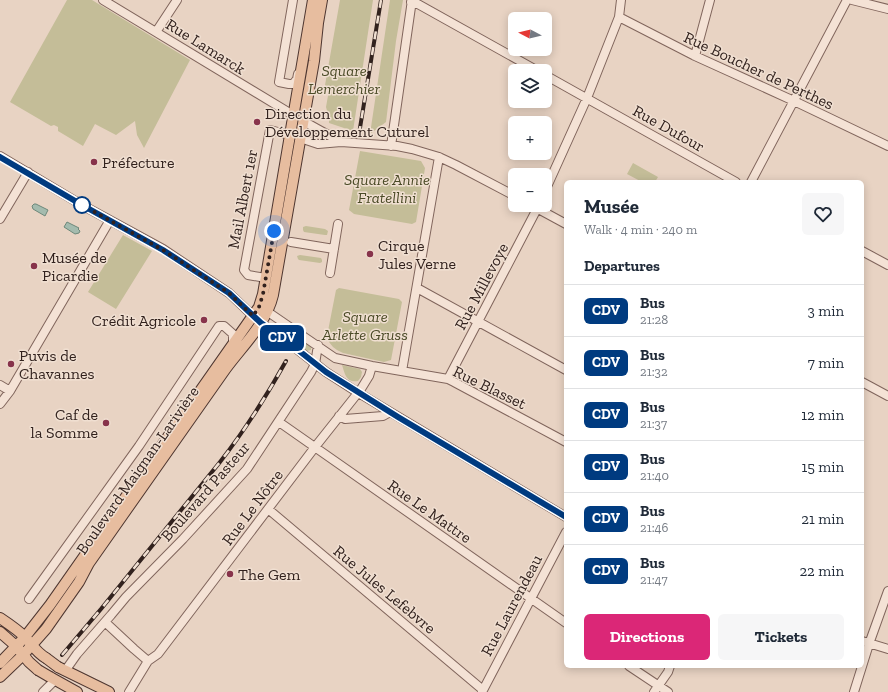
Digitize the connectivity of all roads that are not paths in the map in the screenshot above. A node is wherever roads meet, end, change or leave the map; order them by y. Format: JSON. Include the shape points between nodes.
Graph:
{"nodes":[{"id":1,"x":104,"y":0,"type":"edge"},
{"id":2,"x":177,"y":0,"type":"edge"},
{"id":3,"x":293,"y":0,"type":"edge"},
{"id":4,"x":313,"y":0,"type":"edge"},
{"id":5,"x":322,"y":0,"type":"edge"},
{"id":6,"x":621,"y":0,"type":"edge"},
{"id":7,"x":710,"y":0,"type":"edge"},
{"id":8,"x":847,"y":0,"type":"edge"},
{"id":9,"x":852,"y":0,"type":"edge"},
{"id":10,"x":412,"y":1,"type":"edge"},
{"id":11,"x":888,"y":9,"type":"edge"},
{"id":12,"x":619,"y":17,"type":"junction"},
{"id":13,"x":156,"y":32,"type":"junction"},
{"id":14,"x":306,"y":41,"type":"junction"},
{"id":15,"x":695,"y":56,"type":"junction"},
{"id":16,"x":525,"y":64,"type":"edge"},
{"id":17,"x":552,"y":79,"type":"edge"},
{"id":18,"x":587,"y":98,"type":"junction"},
{"id":19,"x":794,"y":101,"type":"junction"},
{"id":20,"x":293,"y":115,"type":"junction"},
{"id":21,"x":303,"y":121,"type":"junction"},
{"id":22,"x":290,"y":135,"type":"junction"},
{"id":23,"x":300,"y":138,"type":"junction"},
{"id":24,"x":341,"y":142,"type":"junction"},
{"id":25,"x":391,"y":146,"type":"junction"},
{"id":26,"x":888,"y":146,"type":"edge"},
{"id":27,"x":0,"y":156,"type":"edge"},
{"id":28,"x":439,"y":157,"type":"junction"},
{"id":29,"x":28,"y":172,"type":"junction"},
{"id":30,"x":552,"y":176,"type":"edge"},
{"id":31,"x":732,"y":180,"type":"edge"},
{"id":32,"x":752,"y":180,"type":"edge"},
{"id":33,"x":508,"y":192,"type":"edge"},
{"id":34,"x":533,"y":212,"type":"edge"},
{"id":35,"x":546,"y":212,"type":"edge"},
{"id":36,"x":0,"y":219,"type":"edge"},
{"id":37,"x":110,"y":220,"type":"junction"},
{"id":38,"x":564,"y":223,"type":"edge"},
{"id":39,"x":338,"y":224,"type":"dead end"},
{"id":40,"x":291,"y":242,"type":"dead end"},
{"id":41,"x":334,"y":249,"type":"junction"},
{"id":42,"x":864,"y":252,"type":"edge"},
{"id":43,"x":888,"y":265,"type":"edge"},
{"id":44,"x":330,"y":273,"type":"dead end"},
{"id":45,"x":266,"y":278,"type":"junction"},
{"id":46,"x":416,"y":288,"type":"junction"},
{"id":47,"x":260,"y":311,"type":"junction"},
{"id":48,"x":478,"y":322,"type":"junction"},
{"id":49,"x":261,"y":323,"type":"junction"},
{"id":50,"x":233,"y":342,"type":"junction"},
{"id":51,"x":318,"y":345,"type":"junction"},
{"id":52,"x":315,"y":364,"type":"junction"},
{"id":53,"x":372,"y":366,"type":"junction"},
{"id":54,"x":564,"y":369,"type":"edge"},
{"id":55,"x":402,"y":371,"type":"junction"},
{"id":56,"x":448,"y":379,"type":"junction"},
{"id":57,"x":864,"y":383,"type":"edge"},
{"id":58,"x":0,"y":385,"type":"edge"},
{"id":59,"x":10,"y":391,"type":"junction"},
{"id":60,"x":358,"y":392,"type":"junction"},
{"id":61,"x":888,"y":396,"type":"edge"},
{"id":62,"x":0,"y":404,"type":"edge"},
{"id":63,"x":390,"y":412,"type":"junction"},
{"id":64,"x":339,"y":416,"type":"junction"},
{"id":65,"x":279,"y":422,"type":"junction"},
{"id":66,"x":564,"y":441,"type":"edge"},
{"id":67,"x":315,"y":447,"type":"junction"},
{"id":68,"x":268,"y":508,"type":"junction"},
{"id":69,"x":564,"y":516,"type":"edge"},
{"id":70,"x":564,"y":536,"type":"edge"},
{"id":71,"x":888,"y":591,"type":"edge"},
{"id":72,"x":531,"y":598,"type":"junction"},
{"id":73,"x":29,"y":600,"type":"dead end"},
{"id":74,"x":0,"y":618,"type":"edge"},
{"id":75,"x":105,"y":622,"type":"junction"},
{"id":76,"x":564,"y":622,"type":"edge"},
{"id":77,"x":0,"y":632,"type":"edge"},
{"id":78,"x":25,"y":637,"type":"junction"},
{"id":79,"x":866,"y":642,"type":"edge"},
{"id":80,"x":16,"y":646,"type":"junction"},
{"id":81,"x":34,"y":649,"type":"junction"},
{"id":82,"x":888,"y":649,"type":"edge"},
{"id":83,"x":23,"y":654,"type":"junction"},
{"id":84,"x":148,"y":661,"type":"junction"},
{"id":85,"x":0,"y":663,"type":"edge"},
{"id":86,"x":631,"y":668,"type":"edge"},
{"id":87,"x":669,"y":668,"type":"edge"},
{"id":88,"x":860,"y":668,"type":"edge"},
{"id":89,"x":66,"y":671,"type":"junction"},
{"id":90,"x":0,"y":677,"type":"edge"},
{"id":91,"x":53,"y":679,"type":"junction"},
{"id":92,"x":656,"y":689,"type":"edge"},
{"id":93,"x":482,"y":691,"type":"edge"},
{"id":94,"x":43,"y":692,"type":"edge"},
{"id":95,"x":77,"y":692,"type":"edge"},
{"id":96,"x":109,"y":692,"type":"edge"},
{"id":97,"x":129,"y":692,"type":"edge"},
{"id":98,"x":668,"y":692,"type":"edge"},
{"id":99,"x":854,"y":692,"type":"edge"}],
"edges":[{"from":1,"to":13,"type":"street","name":"Rue Lamarck"},
{"from":2,"to":13,"type":"street"},
{"from":3,"to":14,"type":"street","via":[[279,82],[293,84],[297,79]]},
{"from":4,"to":14,"type":"main road"},
{"from":5,"to":21,"type":"main road"},
{"from":6,"to":12,"type":"street"},
{"from":7,"to":15,"type":"street"},
{"from":8,"to":19,"type":"street"},
{"from":9,"to":11,"type":"street"},
{"from":10,"to":16,"type":"street"},
{"from":10,"to":25,"type":"street"},
{"from":12,"to":15,"type":"street","name":"Rue Boucher de Perthes"},
{"from":12,"to":18,"type":"street"},
{"from":13,"to":20,"type":"street","name":"Rue Lamarck"},
{"from":14,"to":20,"type":"main road"},
{"from":15,"to":19,"type":"street","name":"Rue Boucher de Perthes"},
{"from":17,"to":18,"type":"street","name":"Rue Dufour"},
{"from":18,"to":30,"type":"street"},
{"from":18,"to":31,"type":"street","name":"Rue Dufour"},
{"from":19,"to":26,"type":"street","name":"Rue Boucher de Perthes"},
{"from":19,"to":32,"type":"street"},
{"from":20,"to":21,"type":"main road"},
{"from":20,"to":22,"type":"main road"},
{"from":21,"to":23,"type":"main road"},
{"from":21,"to":24,"type":"street"},
{"from":22,"to":23,"type":"main road","name":"Mail Albert 1er"},
{"from":22,"to":45,"type":"main road"},
{"from":22,"to":45,"type":"street","name":"Mail Albert 1er","via":[[270,130],[244,270],[248,275]]},
{"from":23,"to":24,"type":"street","via":[[318,144]]},
{"from":23,"to":47,"type":"main road","via":[[271,305]]},
{"from":24,"to":25,"type":"street"},
{"from":25,"to":28,"type":"street"},
{"from":27,"to":29,"type":"street","name":"Rue Blasset"},
{"from":28,"to":33,"type":"street"},
{"from":28,"to":46,"type":"street"},
{"from":29,"to":36,"type":"street"},
{"from":29,"to":37,"type":"street","name":"Rue Blasset"},
{"from":34,"to":48,"type":"street","name":"Rue Millevoye"},
{"from":35,"to":38,"type":"street"},
{"from":37,"to":47,"type":"street","name":"Rue Blasset","via":[[163,250],[237,300]]},
{"from":37,"to":59,"type":"street"},
{"from":39,"to":41,"type":"street"},
{"from":40,"to":41,"type":"street"},
{"from":41,"to":44,"type":"street"},
{"from":42,"to":43,"type":"street"},
{"from":45,"to":47,"type":"main road"},
{"from":46,"to":48,"type":"street"},
{"from":46,"to":55,"type":"street"},
{"from":47,"to":49,"type":"main road"},
{"from":47,"to":50,"type":"main road","name":"Boulevard Maignan-Larivière"},
{"from":47,"to":51,"type":"street","name":"Rue Blasset"},
{"from":48,"to":54,"type":"street"},
{"from":48,"to":56,"type":"street","name":"Rue Millevoye"},
{"from":49,"to":52,"type":"street"},
{"from":49,"to":81,"type":"main road","name":"Boulevard Maignan-Larivière","via":[[98,550]]},
{"from":50,"to":73,"type":"street","name":"Boulevard Maignan-Larivière","via":[[232,334],[224,326],[219,326],[139,446]]},
{"from":50,"to":78,"type":"main road","name":"Boulevard Maignan-Larivière"},
{"from":51,"to":52,"type":"street","name":"Boulevard Pasteur"},
{"from":51,"to":53,"type":"street","name":"Rue Blasset","via":[[335,358]]},
{"from":52,"to":60,"type":"street"},
{"from":52,"to":65,"type":"street","name":"Boulevard Pasteur"},
{"from":53,"to":55,"type":"street","name":"Rue Blasset"},
{"from":53,"to":60,"type":"street","name":"Rue Le Nôtre","via":[[369,376]]},
{"from":55,"to":56,"type":"street","name":"Rue Blasset"},
{"from":56,"to":66,"type":"street","name":"Rue Blasset"},
{"from":57,"to":61,"type":"street"},
{"from":58,"to":59,"type":"street"},
{"from":59,"to":62,"type":"street"},
{"from":60,"to":63,"type":"street"},
{"from":60,"to":64,"type":"street","name":"Rue Le Nôtre"},
{"from":63,"to":64,"type":"street","via":[[383,416],[345,419]]},
{"from":63,"to":69,"type":"street"},
{"from":64,"to":67,"type":"street","name":"Rue Le Nôtre"},
{"from":65,"to":67,"type":"street","name":"Rue Le Mattre"},
{"from":65,"to":75,"type":"street","name":"Boulevard Pasteur","via":[[247,469],[126,596]]},
{"from":67,"to":68,"type":"street","name":"Rue Le Nôtre"},
{"from":67,"to":72,"type":"street","name":"Rue Le Mattre"},
{"from":68,"to":84,"type":"street","name":"Rue Le Nôtre","via":[[158,654]]},
{"from":68,"to":93,"type":"street","name":"Rue Jules Lefebvre"},
{"from":70,"to":72,"type":"street","name":"Rue Laurendeau"},
{"from":71,"to":79,"type":"street"},
{"from":72,"to":76,"type":"street","name":"Rue Le Mattre"},
{"from":72,"to":93,"type":"street","name":"Rue Laurendeau"},
{"from":74,"to":78,"type":"main road"},
{"from":75,"to":84,"type":"street"},
{"from":75,"to":89,"type":"street","name":"Boulevard Pasteur"},
{"from":77,"to":80,"type":"main road"},
{"from":78,"to":80,"type":"main road","name":"Boulevard Maignan-Larivière"},
{"from":78,"to":81,"type":"main road"},
{"from":79,"to":82,"type":"street"},
{"from":80,"to":83,"type":"main road"},
{"from":80,"to":85,"type":"main road","name":"Boulevard Maignan-Larivière"},
{"from":81,"to":83,"type":"main road","name":"Boulevard Maignan-Larivière"},
{"from":81,"to":89,"type":"main road","bridge":true},
{"from":83,"to":90,"type":"main road","name":"Boulevard Maignan-Larivière"},
{"from":83,"to":91,"type":"main road","bridge":true,"via":[[38,670]]},
{"from":84,"to":97,"type":"street","name":"Rue Le Nôtre"},
{"from":86,"to":92,"type":"street"},
{"from":87,"to":92,"type":"street"},
{"from":88,"to":99,"type":"street"},
{"from":89,"to":96,"type":"main road"},
{"from":91,"to":94,"type":"street"},
{"from":91,"to":95,"type":"main road"},
{"from":92,"to":98,"type":"street"}]}
